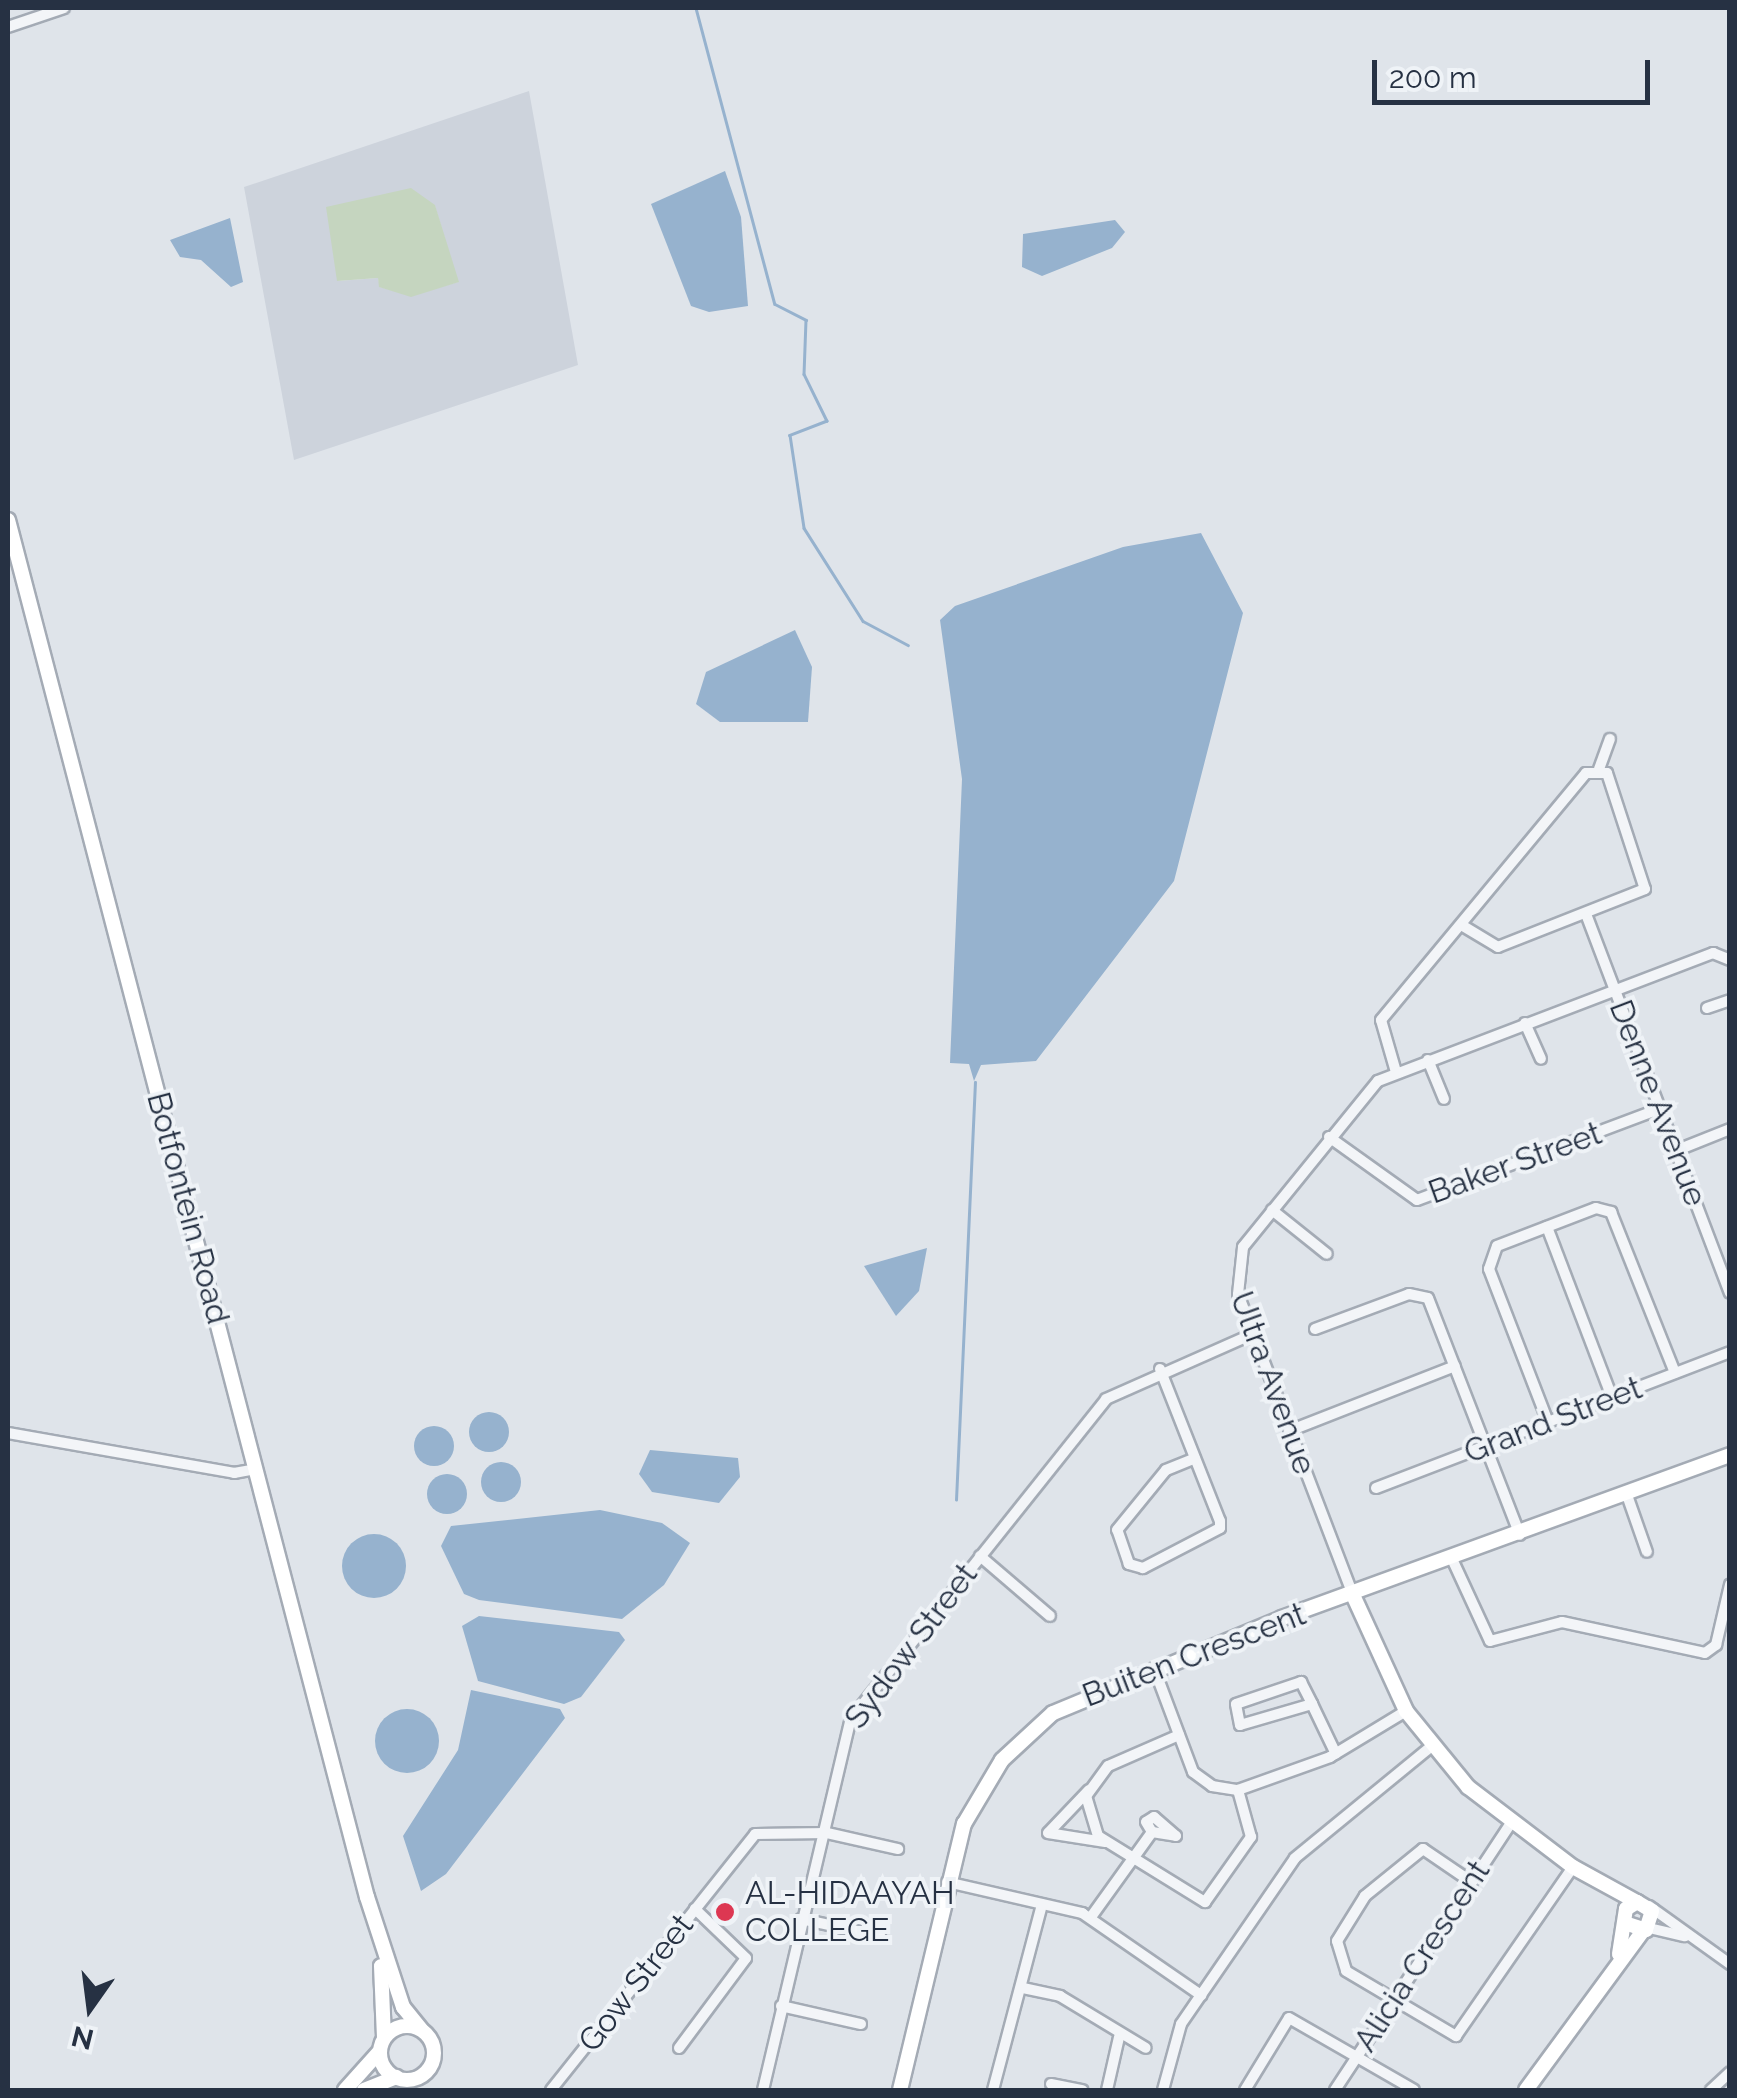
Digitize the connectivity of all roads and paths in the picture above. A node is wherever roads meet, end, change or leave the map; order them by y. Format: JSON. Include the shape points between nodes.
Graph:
{"nodes":[{"id":1,"x":64,"y":8,"type":"edge"},
{"id":2,"x":8,"y":27,"type":"edge"},
{"id":3,"x":8,"y":520,"type":"edge"},
{"id":4,"x":1610,"y":739,"type":"dead end"},
{"id":5,"x":1599,"y":769,"type":"junction"},
{"id":6,"x":1586,"y":914,"type":"junction"},
{"id":7,"x":1464,"y":926,"type":"junction"},
{"id":8,"x":1730,"y":948,"type":"edge"},
{"id":9,"x":1714,"y":953,"type":"junction"},
{"id":10,"x":1730,"y":960,"type":"edge"},
{"id":11,"x":1614,"y":990,"type":"junction"},
{"id":12,"x":1730,"y":1000,"type":"edge"},
{"id":13,"x":1708,"y":1008,"type":"dead end"},
{"id":14,"x":1525,"y":1022,"type":"junction"},
{"id":15,"x":1540,"y":1059,"type":"dead end"},
{"id":16,"x":1428,"y":1060,"type":"junction"},
{"id":17,"x":1396,"y":1072,"type":"junction"},
{"id":18,"x":1444,"y":1099,"type":"dead end"},
{"id":19,"x":1659,"y":1109,"type":"junction"},
{"id":20,"x":1729,"y":1132,"type":"edge"},
{"id":21,"x":1329,"y":1138,"type":"junction"},
{"id":22,"x":1675,"y":1151,"type":"junction"},
{"id":23,"x":1272,"y":1210,"type":"junction"},
{"id":24,"x":1547,"y":1227,"type":"junction"},
{"id":25,"x":1326,"y":1254,"type":"dead end"},
{"id":26,"x":1730,"y":1293,"type":"edge"},
{"id":27,"x":1314,"y":1330,"type":"dead end"},
{"id":28,"x":1253,"y":1334,"type":"junction"},
{"id":29,"x":1730,"y":1352,"type":"edge"},
{"id":30,"x":1455,"y":1366,"type":"junction"},
{"id":31,"x":1160,"y":1369,"type":"junction"},
{"id":32,"x":1675,"y":1373,"type":"junction"},
{"id":33,"x":1612,"y":1397,"type":"junction"},
{"id":34,"x":1548,"y":1422,"type":"junction"},
{"id":35,"x":1289,"y":1431,"type":"junction"},
{"id":36,"x":8,"y":1432,"type":"edge"},
{"id":37,"x":1486,"y":1446,"type":"junction"},
{"id":38,"x":1730,"y":1456,"type":"edge"},
{"id":39,"x":1194,"y":1458,"type":"junction"},
{"id":40,"x":256,"y":1469,"type":"junction"},
{"id":41,"x":1376,"y":1488,"type":"dead end"},
{"id":42,"x":1627,"y":1494,"type":"junction"},
{"id":43,"x":1520,"y":1536,"type":"junction"},
{"id":44,"x":1648,"y":1552,"type":"dead end"},
{"id":45,"x":980,"y":1556,"type":"junction"},
{"id":46,"x":1453,"y":1561,"type":"junction"},
{"id":47,"x":1730,"y":1584,"type":"edge"},
{"id":48,"x":1353,"y":1596,"type":"junction"},
{"id":49,"x":1050,"y":1616,"type":"dead end"},
{"id":50,"x":1154,"y":1667,"type":"junction"},
{"id":51,"x":1312,"y":1704,"type":"junction"},
{"id":52,"x":1406,"y":1710,"type":"junction"},
{"id":53,"x":1179,"y":1734,"type":"junction"},
{"id":54,"x":1432,"y":1746,"type":"junction"},
{"id":55,"x":1336,"y":1754,"type":"junction"},
{"id":56,"x":1089,"y":1790,"type":"junction"},
{"id":57,"x":1238,"y":1790,"type":"junction"},
{"id":58,"x":1511,"y":1822,"type":"junction"},
{"id":59,"x":1152,"y":1832,"type":"dead end"},
{"id":60,"x":819,"y":1836,"type":"junction"},
{"id":61,"x":1106,"y":1842,"type":"junction"},
{"id":62,"x":898,"y":1849,"type":"dead end"},
{"id":63,"x":1132,"y":1860,"type":"junction"},
{"id":64,"x":1573,"y":1867,"type":"junction"},
{"id":65,"x":1470,"y":1881,"type":"junction"},
{"id":66,"x":947,"y":1882,"type":"junction"},
{"id":67,"x":1596,"y":1882,"type":"junction"},
{"id":68,"x":367,"y":1897,"type":"junction"},
{"id":69,"x":1042,"y":1904,"type":"junction"},
{"id":70,"x":1643,"y":1904,"type":"junction"},
{"id":71,"x":695,"y":1909,"type":"junction"},
{"id":72,"x":1091,"y":1918,"type":"junction"},
{"id":73,"x":801,"y":1919,"type":"junction"},
{"id":74,"x":1625,"y":1922,"type":"junction"},
{"id":75,"x":1646,"y":1930,"type":"junction"},
{"id":76,"x":880,"y":1936,"type":"dead end"},
{"id":77,"x":1695,"y":1940,"type":"junction"},
{"id":78,"x":1730,"y":1964,"type":"edge"},
{"id":79,"x":1611,"y":1970,"type":"junction"},
{"id":80,"x":1023,"y":1988,"type":"junction"},
{"id":81,"x":1201,"y":1995,"type":"junction"},
{"id":82,"x":1390,"y":1998,"type":"junction"},
{"id":83,"x":782,"y":2006,"type":"junction"},
{"id":84,"x":860,"y":2024,"type":"dead end"},
{"id":85,"x":421,"y":2030,"type":"junction"},
{"id":86,"x":1119,"y":2037,"type":"junction"},
{"id":87,"x":382,"y":2045,"type":"junction"},
{"id":88,"x":680,"y":2048,"type":"dead end"},
{"id":89,"x":1146,"y":2048,"type":"dead end"},
{"id":90,"x":1356,"y":2056,"type":"junction"},
{"id":91,"x":430,"y":2068,"type":"junction"},
{"id":92,"x":1730,"y":2072,"type":"edge"},
{"id":93,"x":401,"y":2082,"type":"edge"},
{"id":94,"x":1051,"y":2084,"type":"dead end"},
{"id":95,"x":905,"y":2089,"type":"edge"},
{"id":96,"x":345,"y":2090,"type":"edge"},
{"id":97,"x":364,"y":2090,"type":"edge"},
{"id":98,"x":426,"y":2090,"type":"edge"},
{"id":99,"x":551,"y":2090,"type":"edge"},
{"id":100,"x":763,"y":2090,"type":"edge"},
{"id":101,"x":993,"y":2090,"type":"edge"},
{"id":102,"x":1082,"y":2090,"type":"edge"},
{"id":103,"x":1107,"y":2090,"type":"edge"},
{"id":104,"x":1163,"y":2090,"type":"edge"},
{"id":105,"x":1245,"y":2090,"type":"edge"},
{"id":106,"x":1335,"y":2090,"type":"edge"},
{"id":107,"x":1414,"y":2090,"type":"edge"},
{"id":108,"x":1526,"y":2090,"type":"edge"},
{"id":109,"x":1711,"y":2090,"type":"edge"}],
"edges":[{"from":1,"to":2,"type":"street"},
{"from":3,"to":40,"type":"street","name":"Botfontein Road"},
{"from":4,"to":5,"type":"street"},
{"from":5,"to":6,"type":"street","via":[[1612,780],[1648,883]]},
{"from":5,"to":7,"type":"street","via":[[1586,773]]},
{"from":6,"to":7,"type":"street","via":[[1495,948]]},
{"from":6,"to":11,"type":"street","name":"Denne Avenue"},
{"from":7,"to":17,"type":"street","via":[[1382,1020]]},
{"from":8,"to":9,"type":"street","name":"Ultra Avenue"},
{"from":9,"to":10,"type":"street"},
{"from":9,"to":11,"type":"street","name":"Ultra Avenue"},
{"from":11,"to":14,"type":"street","name":"Ultra Avenue"},
{"from":11,"to":19,"type":"street","name":"Denne Avenue"},
{"from":12,"to":13,"type":"street"},
{"from":14,"to":15,"type":"street"},
{"from":14,"to":16,"type":"street","name":"Ultra Avenue"},
{"from":16,"to":17,"type":"street","name":"Ultra Avenue"},
{"from":16,"to":18,"type":"street"},
{"from":17,"to":21,"type":"street","name":"Ultra Avenue","via":[[1369,1088]]},
{"from":19,"to":21,"type":"street","name":"Baker Street","via":[[1417,1200]]},
{"from":19,"to":22,"type":"street","name":"Denne Avenue"},
{"from":20,"to":22,"type":"street"},
{"from":21,"to":23,"type":"street","name":"Ultra Avenue"},
{"from":22,"to":26,"type":"street","name":"Denne Avenue"},
{"from":23,"to":25,"type":"street"},
{"from":23,"to":28,"type":"street","name":"Ultra Avenue","via":[[1236,1269]]},
{"from":24,"to":32,"type":"street","via":[[1596,1208],[1614,1214]]},
{"from":24,"to":33,"type":"street"},
{"from":24,"to":34,"type":"street","via":[[1498,1246],[1488,1260]]},
{"from":27,"to":30,"type":"street","via":[[1421,1293]]},
{"from":28,"to":31,"type":"street","name":"Sydow Street"},
{"from":28,"to":35,"type":"street","name":"Ultra Avenue"},
{"from":29,"to":32,"type":"street","name":"Grand Street"},
{"from":30,"to":35,"type":"street"},
{"from":30,"to":37,"type":"street"},
{"from":31,"to":39,"type":"street"},
{"from":31,"to":45,"type":"street","name":"Sydow Street","via":[[1106,1399]]},
{"from":32,"to":33,"type":"street","name":"Grand Street"},
{"from":33,"to":34,"type":"street","name":"Grand Street"},
{"from":34,"to":37,"type":"street","name":"Grand Street"},
{"from":35,"to":48,"type":"street","name":"Ultra Avenue"},
{"from":36,"to":40,"type":"street","via":[[234,1473]]},
{"from":37,"to":41,"type":"street","name":"Grand Street"},
{"from":37,"to":43,"type":"street"},
{"from":38,"to":42,"type":"street","name":"Buiten Crescent"},
{"from":39,"to":39,"type":"street","via":[[1218,1536],[1143,1568],[1128,1564],[1117,1530],[1166,1470]]},
{"from":40,"to":68,"type":"street","name":"Botfontein Road"},
{"from":42,"to":43,"type":"street","name":"Buiten Crescent"},
{"from":42,"to":44,"type":"street"},
{"from":43,"to":46,"type":"street","name":"Buiten Crescent"},
{"from":45,"to":49,"type":"street"},
{"from":45,"to":60,"type":"street","name":"Sydow Street","via":[[847,1726]]},
{"from":46,"to":47,"type":"street","via":[[1482,1636],[1493,1642],[1562,1622],[1705,1653],[1716,1645]]},
{"from":46,"to":48,"type":"street","name":"Buiten Crescent"},
{"from":48,"to":50,"type":"street","name":"Buiten Crescent"},
{"from":48,"to":52,"type":"street","name":"Ultra Avenue"},
{"from":50,"to":53,"type":"street"},
{"from":50,"to":66,"type":"street","name":"Buiten Crescent","via":[[1074,1700],[1027,1734],[977,1796]]},
{"from":51,"to":51,"type":"street","via":[[1244,1726],[1234,1708],[1301,1682]]},
{"from":51,"to":55,"type":"street"},
{"from":52,"to":54,"type":"street","name":"Ultra Avenue"},
{"from":52,"to":55,"type":"street"},
{"from":53,"to":56,"type":"street","via":[[1113,1761]]},
{"from":53,"to":57,"type":"street","via":[[1198,1779]]},
{"from":54,"to":58,"type":"street","name":"Ultra Avenue"},
{"from":54,"to":81,"type":"street","via":[[1302,1850]]},
{"from":55,"to":57,"type":"street"},
{"from":56,"to":61,"type":"street","via":[[1094,1828]]},
{"from":56,"to":61,"type":"street","via":[[1048,1831]]},
{"from":57,"to":63,"type":"street","via":[[1251,1837],[1208,1901],[1191,1902]]},
{"from":58,"to":64,"type":"street","name":"Ultra Avenue"},
{"from":58,"to":65,"type":"street","name":"Alicia Crescent"},
{"from":59,"to":63,"type":"street"},
{"from":60,"to":62,"type":"street"},
{"from":60,"to":71,"type":"street","name":"Gow Street","via":[[756,1834]]},
{"from":60,"to":73,"type":"street","name":"Sydow Street"},
{"from":61,"to":63,"type":"street"},
{"from":63,"to":72,"type":"street"},
{"from":64,"to":67,"type":"street","name":"Ultra Avenue"},
{"from":64,"to":82,"type":"street","via":[[1465,2033]]},
{"from":65,"to":82,"type":"street","name":"Alicia Crescent"},
{"from":65,"to":82,"type":"street","via":[[1422,1848],[1356,1906],[1338,1937],[1345,1970]]},
{"from":66,"to":69,"type":"street"},
{"from":66,"to":95,"type":"street","name":"Buiten Crescent"},
{"from":67,"to":70,"type":"street","name":"Ultra Avenue"},
{"from":67,"to":74,"type":"street","name":"Ultra Avenue"},
{"from":68,"to":85,"type":"street","name":"Botfontein Road","via":[[403,2007]]},
{"from":68,"to":87,"type":"street","name":"Botfontein Road","via":[[388,1999]]},
{"from":69,"to":72,"type":"street"},
{"from":69,"to":80,"type":"street"},
{"from":70,"to":74,"type":"street"},
{"from":70,"to":75,"type":"street"},
{"from":70,"to":77,"type":"street"},
{"from":71,"to":88,"type":"street","via":[[746,1958]]},
{"from":71,"to":99,"type":"street","name":"Gow Street"},
{"from":72,"to":81,"type":"street"},
{"from":73,"to":76,"type":"street"},
{"from":73,"to":83,"type":"street","name":"Sydow Street"},
{"from":74,"to":75,"type":"street"},
{"from":74,"to":79,"type":"street"},
{"from":75,"to":77,"type":"street"},
{"from":75,"to":79,"type":"street"},
{"from":77,"to":78,"type":"street"},
{"from":79,"to":108,"type":"street"},
{"from":80,"to":86,"type":"street","via":[[1060,1996]]},
{"from":80,"to":101,"type":"street"},
{"from":81,"to":104,"type":"street","via":[[1178,2031]]},
{"from":82,"to":90,"type":"street","name":"Alicia Crescent"},
{"from":83,"to":84,"type":"street"},
{"from":83,"to":100,"type":"street","name":"Sydow Street"},
{"from":85,"to":87,"type":"street","via":[[397,2028]]},
{"from":85,"to":91,"type":"street","via":[[434,2047]]},
{"from":86,"to":89,"type":"street"},
{"from":86,"to":103,"type":"street"},
{"from":87,"to":93,"type":"street"},
{"from":87,"to":96,"type":"street"},
{"from":90,"to":105,"type":"street","via":[[1285,2019]]},
{"from":90,"to":106,"type":"street","name":"Alicia Crescent"},
{"from":90,"to":107,"type":"street"},
{"from":91,"to":93,"type":"street"},
{"from":91,"to":98,"type":"street"},
{"from":92,"to":109,"type":"street"},
{"from":93,"to":97,"type":"street"},
{"from":94,"to":102,"type":"street"}]}
